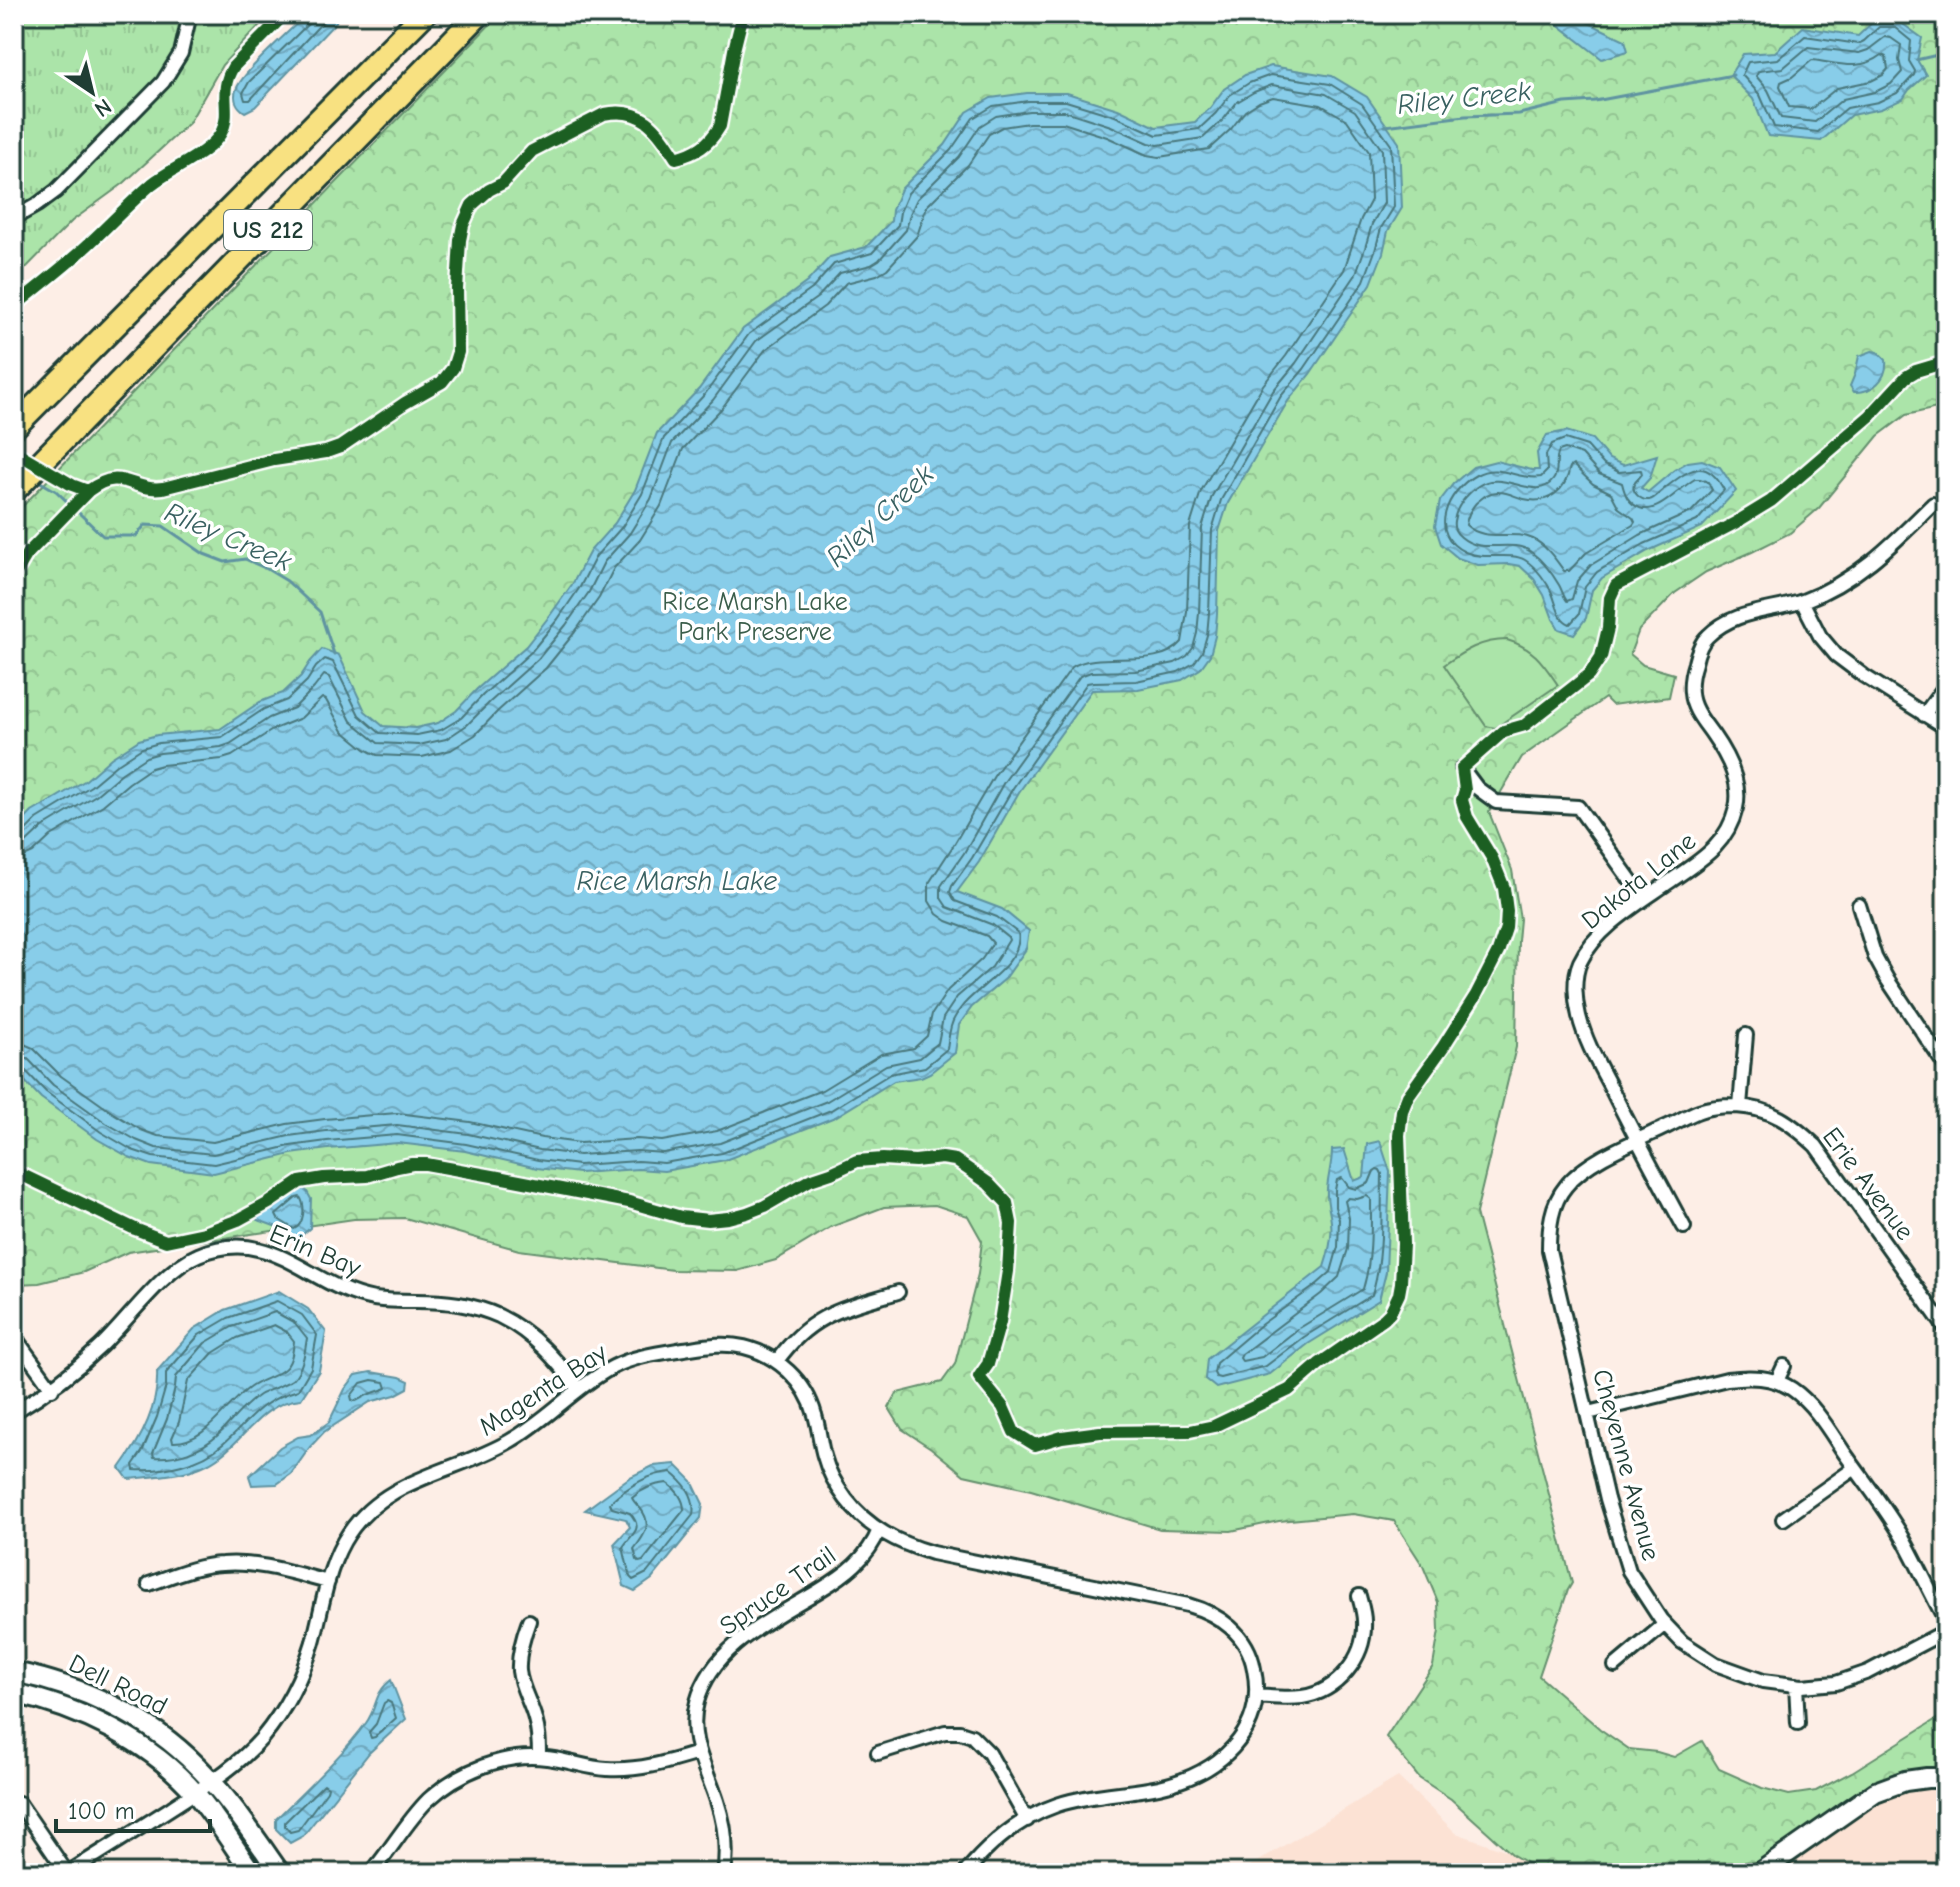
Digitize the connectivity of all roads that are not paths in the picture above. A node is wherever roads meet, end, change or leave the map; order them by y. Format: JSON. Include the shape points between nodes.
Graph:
{"nodes":[{"id":1,"x":190,"y":14,"type":"edge"},
{"id":2,"x":424,"y":14,"type":"edge"},
{"id":3,"x":479,"y":14,"type":"edge"},
{"id":4,"x":14,"y":218,"type":"edge"},
{"id":5,"x":20,"y":420,"type":"edge"},
{"id":6,"x":14,"y":490,"type":"edge"},
{"id":7,"x":1933,"y":504,"type":"dead end"},
{"id":8,"x":1802,"y":601,"type":"junction"},
{"id":9,"x":1946,"y":685,"type":"edge"},
{"id":10,"x":1924,"y":715,"type":"junction"},
{"id":11,"x":1946,"y":728,"type":"edge"},
{"id":12,"x":1462,"y":768,"type":"dead end"},
{"id":13,"x":1644,"y":899,"type":"junction"},
{"id":14,"x":1859,"y":905,"type":"dead end"},
{"id":15,"x":1746,"y":1035,"type":"dead end"},
{"id":16,"x":1946,"y":1067,"type":"edge"},
{"id":17,"x":1740,"y":1106,"type":"junction"},
{"id":18,"x":1637,"y":1140,"type":"junction"},
{"id":19,"x":1684,"y":1227,"type":"dead end"},
{"id":20,"x":898,"y":1292,"type":"dead end"},
{"id":21,"x":1946,"y":1329,"type":"edge"},
{"id":22,"x":14,"y":1336,"type":"edge"},
{"id":23,"x":777,"y":1361,"type":"junction"},
{"id":24,"x":1784,"y":1366,"type":"dead end"},
{"id":25,"x":1777,"y":1381,"type":"junction"},
{"id":26,"x":52,"y":1389,"type":"junction"},
{"id":27,"x":579,"y":1389,"type":"junction"},
{"id":28,"x":14,"y":1412,"type":"edge"},
{"id":29,"x":1588,"y":1413,"type":"junction"},
{"id":30,"x":1855,"y":1468,"type":"junction"},
{"id":31,"x":1783,"y":1519,"type":"dead end"},
{"id":32,"x":879,"y":1530,"type":"junction"},
{"id":33,"x":328,"y":1582,"type":"junction"},
{"id":34,"x":149,"y":1584,"type":"dead end"},
{"id":35,"x":1359,"y":1596,"type":"dead end"},
{"id":36,"x":529,"y":1621,"type":"dead end"},
{"id":37,"x":1946,"y":1621,"type":"edge"},
{"id":38,"x":1665,"y":1624,"type":"junction"},
{"id":39,"x":1946,"y":1631,"type":"edge"},
{"id":40,"x":1615,"y":1666,"type":"dead end"},
{"id":41,"x":14,"y":1672,"type":"edge"},
{"id":42,"x":1796,"y":1685,"type":"junction"},
{"id":43,"x":14,"y":1693,"type":"edge"},
{"id":44,"x":1257,"y":1696,"type":"junction"},
{"id":45,"x":1798,"y":1723,"type":"dead end"},
{"id":46,"x":698,"y":1753,"type":"junction"},
{"id":47,"x":878,"y":1753,"type":"dead end"},
{"id":48,"x":539,"y":1757,"type":"junction"},
{"id":49,"x":1946,"y":1778,"type":"edge"},
{"id":50,"x":212,"y":1782,"type":"junction"},
{"id":51,"x":196,"y":1793,"type":"junction"},
{"id":52,"x":19,"y":1803,"type":"dead end"},
{"id":53,"x":1027,"y":1820,"type":"junction"},
{"id":54,"x":67,"y":1873,"type":"edge"},
{"id":55,"x":252,"y":1873,"type":"edge"},
{"id":56,"x":280,"y":1873,"type":"edge"},
{"id":57,"x":371,"y":1873,"type":"edge"},
{"id":58,"x":724,"y":1873,"type":"edge"},
{"id":59,"x":965,"y":1873,"type":"edge"},
{"id":60,"x":1759,"y":1873,"type":"edge"}],
"edges":[{"from":1,"to":4,"type":"street","via":[[181,53],[163,82],[56,191]]},
{"from":2,"to":5,"type":"highway","number":"US 212"},
{"from":3,"to":6,"type":"highway","number":"US 212"},
{"from":7,"to":8,"type":"street","name":"Dakota Lane","via":[[1883,554],[1848,579]]},
{"from":8,"to":10,"type":"street","via":[[1836,655]]},
{"from":8,"to":13,"type":"street","name":"Dakota Lane","via":[[1727,620],[1705,637],[1696,655],[1691,693],[1734,775],[1736,809],[1712,853]]},
{"from":9,"to":10,"type":"street"},
{"from":10,"to":11,"type":"street"},
{"from":12,"to":13,"type":"street","via":[[1496,802],[1578,807]]},
{"from":13,"to":18,"type":"street","name":"Dakota Lane","via":[[1599,935],[1579,963],[1575,989],[1579,1018]]},
{"from":14,"to":16,"type":"street","via":[[1875,957]]},
{"from":15,"to":17,"type":"street"},
{"from":17,"to":18,"type":"street","name":"Erie Avenue","via":[[1701,1110]]},
{"from":17,"to":21,"type":"street","name":"Erie Avenue","via":[[1793,1124],[1816,1146]]},
{"from":18,"to":19,"type":"street","name":"Dakota Lane"},
{"from":18,"to":29,"type":"street","name":"Cheyenne Avenue","via":[[1583,1169],[1565,1186],[1549,1229],[1549,1250]]},
{"from":20,"to":23,"type":"street","via":[[826,1315],[796,1337]]},
{"from":22,"to":26,"type":"street"},
{"from":23,"to":27,"type":"street","name":"Magenta Bay","via":[[744,1347],[704,1346],[636,1358]]},
{"from":23,"to":32,"type":"street","name":"Magenta Bay","via":[[812,1404],[824,1457],[845,1498]]},
{"from":24,"to":25,"type":"street"},
{"from":25,"to":29,"type":"street","via":[[1727,1379]]},
{"from":25,"to":30,"type":"street","via":[[1808,1402]]},
{"from":26,"to":27,"type":"street","name":"Erin Bay","via":[[178,1267],[233,1247],[271,1252],[374,1299],[479,1308],[540,1343]]},
{"from":26,"to":28,"type":"street","name":"Erin Bay"},
{"from":27,"to":33,"type":"street","name":"Magenta Bay","via":[[510,1441],[378,1501],[348,1534]]},
{"from":29,"to":38,"type":"street","name":"Cheyenne Avenue","via":[[1629,1571]]},
{"from":30,"to":31,"type":"street"},
{"from":30,"to":37,"type":"street","via":[[1902,1537]]},
{"from":32,"to":44,"type":"street","name":"Magenta Bay","via":[[932,1553],[1205,1610],[1245,1644],[1253,1660]]},
{"from":32,"to":46,"type":"street","name":"Spruce Trail","via":[[874,1543],[840,1578],[744,1638],[715,1665],[697,1701]]},
{"from":33,"to":34,"type":"street","via":[[271,1567],[219,1564]]},
{"from":33,"to":50,"type":"street","name":"Magenta Bay","via":[[309,1655],[292,1694],[240,1761]]},
{"from":35,"to":44,"type":"street","via":[[1363,1638],[1348,1671],[1318,1693]]},
{"from":36,"to":48,"type":"street","via":[[519,1670],[535,1717]]},
{"from":38,"to":40,"type":"street"},
{"from":38,"to":42,"type":"street","name":"Cheyenne Avenue","via":[[1716,1664],[1763,1681]]},
{"from":39,"to":42,"type":"street","name":"Cheyenne Avenue","via":[[1868,1672],[1836,1683]]},
{"from":41,"to":50,"type":"main road","name":"Dell Road","via":[[77,1688],[130,1714]]},
{"from":42,"to":45,"type":"street"},
{"from":43,"to":51,"type":"main road","name":"Dell Road","via":[[65,1708],[127,1738]]},
{"from":44,"to":53,"type":"street","name":"Magenta Bay","via":[[1249,1725],[1219,1761],[1163,1786],[1094,1796]]},
{"from":46,"to":48,"type":"street","via":[[627,1769]]},
{"from":46,"to":58,"type":"street","name":"Spruce Trail","via":[[722,1819]]},
{"from":47,"to":53,"type":"street","via":[[945,1732],[972,1736],[989,1753]]},
{"from":48,"to":57,"type":"street","via":[[492,1764],[447,1785],[412,1819]]},
{"from":49,"to":60,"type":"main road","via":[[1905,1781],[1875,1792]]},
{"from":50,"to":51,"type":"street","name":"Magenta Bay"},
{"from":50,"to":56,"type":"main road","name":"Dell Road"},
{"from":51,"to":54,"type":"street","name":"Magenta Bay"},
{"from":51,"to":55,"type":"main road","name":"Dell Road"},
{"from":52,"to":54,"type":"street"},
{"from":53,"to":59,"type":"street","via":[[1005,1833]]}]}
